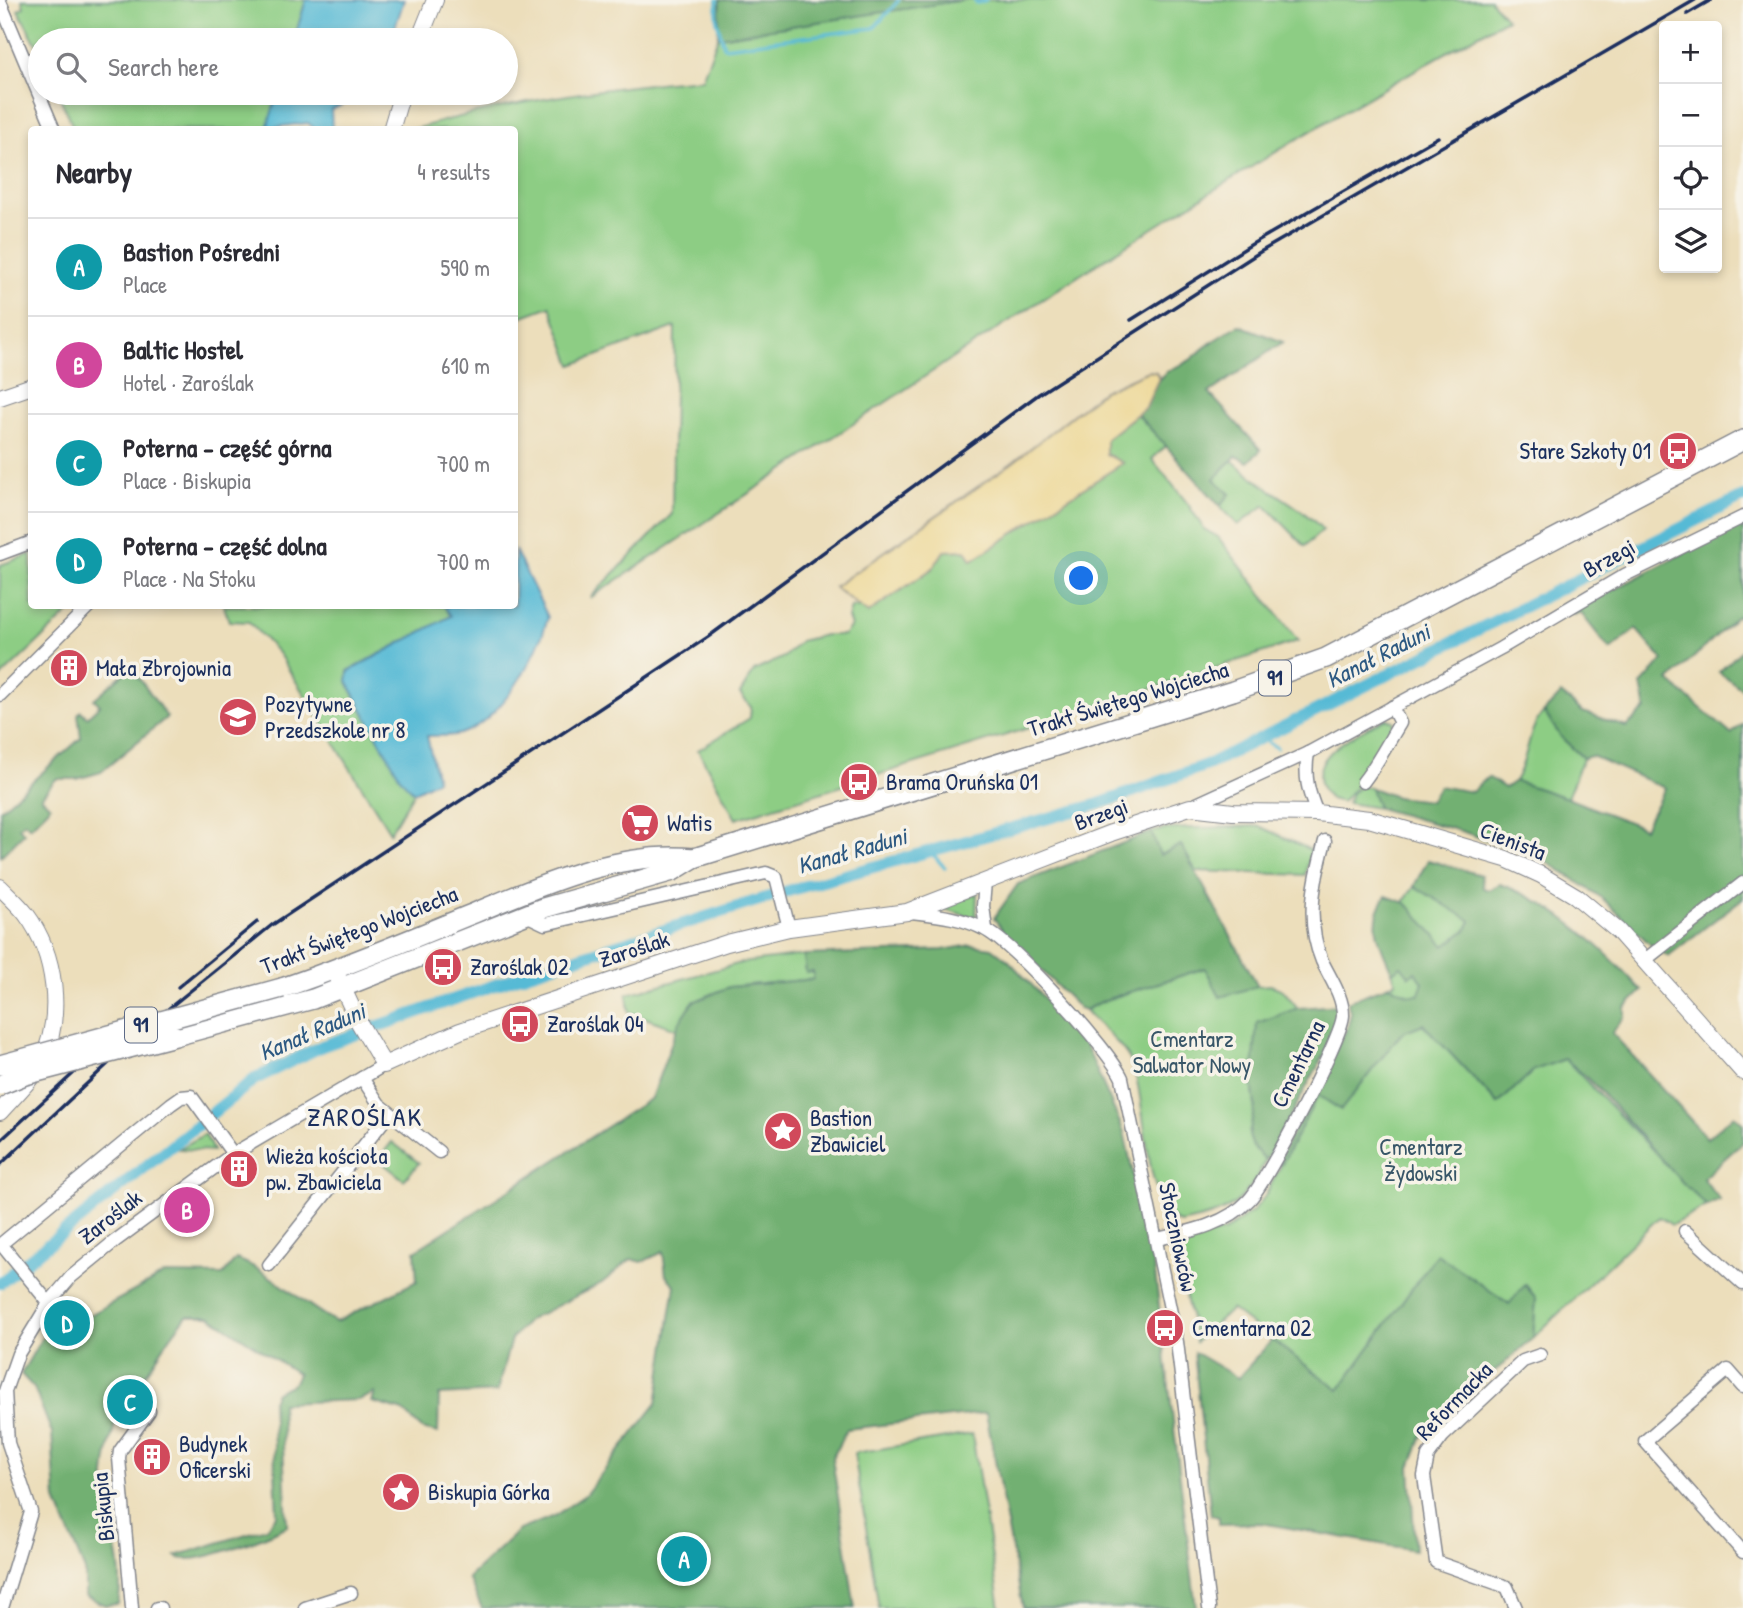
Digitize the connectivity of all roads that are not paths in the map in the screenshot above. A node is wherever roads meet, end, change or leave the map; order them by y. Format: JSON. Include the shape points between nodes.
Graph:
{"nodes":[{"id":1,"x":435,"y":0,"type":"edge"},
{"id":2,"x":0,"y":2,"type":"edge"},
{"id":3,"x":424,"y":28,"type":"edge"},
{"id":4,"x":28,"y":68,"type":"edge"},
{"id":5,"x":43,"y":105,"type":"edge"},
{"id":6,"x":398,"y":105,"type":"edge"},
{"id":7,"x":52,"y":126,"type":"edge"},
{"id":8,"x":392,"y":126,"type":"edge"},
{"id":9,"x":28,"y":387,"type":"edge"},
{"id":10,"x":0,"y":397,"type":"edge"},
{"id":11,"x":1743,"y":440,"type":"edge"},
{"id":12,"x":1743,"y":517,"type":"edge"},
{"id":13,"x":28,"y":544,"type":"edge"},
{"id":14,"x":0,"y":554,"type":"edge"},
{"id":15,"x":86,"y":609,"type":"edge"},
{"id":16,"x":0,"y":695,"type":"edge"},
{"id":17,"x":1392,"y":707,"type":"junction"},
{"id":18,"x":1308,"y":753,"type":"junction"},
{"id":19,"x":1363,"y":782,"type":"dead end"},
{"id":20,"x":1190,"y":807,"type":"junction"},
{"id":21,"x":1317,"y":813,"type":"junction"},
{"id":22,"x":1325,"y":841,"type":"dead end"},
{"id":23,"x":694,"y":858,"type":"junction"},
{"id":24,"x":985,"y":882,"type":"junction"},
{"id":25,"x":1743,"y":883,"type":"edge"},
{"id":26,"x":0,"y":887,"type":"edge"},
{"id":27,"x":907,"y":912,"type":"junction"},
{"id":28,"x":526,"y":915,"type":"junction"},
{"id":29,"x":789,"y":928,"type":"junction"},
{"id":30,"x":986,"y":929,"type":"junction"},
{"id":31,"x":1645,"y":960,"type":"junction"},
{"id":32,"x":339,"y":980,"type":"junction"},
{"id":33,"x":0,"y":1065,"type":"edge"},
{"id":34,"x":384,"y":1065,"type":"junction"},
{"id":35,"x":1743,"y":1072,"type":"edge"},
{"id":36,"x":362,"y":1078,"type":"junction"},
{"id":37,"x":0,"y":1085,"type":"edge"},
{"id":38,"x":0,"y":1112,"type":"edge"},
{"id":39,"x":389,"y":1114,"type":"junction"},
{"id":40,"x":439,"y":1152,"type":"dead end"},
{"id":41,"x":233,"y":1154,"type":"junction"},
{"id":42,"x":1685,"y":1231,"type":"dead end"},
{"id":43,"x":1157,"y":1238,"type":"junction"},
{"id":44,"x":270,"y":1265,"type":"dead end"},
{"id":45,"x":1743,"y":1284,"type":"edge"},
{"id":46,"x":49,"y":1303,"type":"junction"},
{"id":47,"x":1540,"y":1355,"type":"dead end"},
{"id":48,"x":1743,"y":1387,"type":"edge"},
{"id":49,"x":149,"y":1411,"type":"dead end"},
{"id":50,"x":1743,"y":1552,"type":"edge"},
{"id":51,"x":351,"y":1593,"type":"dead end"},
{"id":52,"x":2,"y":1608,"type":"edge"},
{"id":53,"x":132,"y":1608,"type":"edge"},
{"id":54,"x":305,"y":1608,"type":"edge"},
{"id":55,"x":1209,"y":1608,"type":"edge"},
{"id":56,"x":1516,"y":1608,"type":"edge"}],
"edges":[{"from":1,"to":3,"type":"street"},
{"from":2,"to":4,"type":"street"},
{"from":5,"to":7,"type":"street"},
{"from":6,"to":8,"type":"street"},
{"from":9,"to":10,"type":"street"},
{"from":11,"to":23,"type":"main road","name":"Trakt Świętego Wojciecha","number":"91","via":[[1377,633],[1300,668]]},
{"from":12,"to":17,"type":"street","name":"Brzegi","via":[[1625,575]]},
{"from":13,"to":14,"type":"street"},
{"from":15,"to":16,"type":"street"},
{"from":17,"to":18,"type":"street","name":"Brzegi"},
{"from":17,"to":19,"type":"street","via":[[1400,723],[1384,756]]},
{"from":18,"to":20,"type":"street","name":"Brzegi"},
{"from":18,"to":21,"type":"street","via":[[1308,793]]},
{"from":20,"to":21,"type":"street","name":"Cienista"},
{"from":20,"to":24,"type":"street","name":"Brzegi"},
{"from":21,"to":31,"type":"street","name":"Cienista","via":[[1393,824],[1506,859],[1541,875],[1598,912]]},
{"from":22,"to":43,"type":"street","name":"Cmentarna","via":[[1315,877],[1311,922],[1342,1004],[1339,1038],[1250,1200],[1216,1222]]},
{"from":23,"to":28,"type":"main road","name":"Trakt Świętego Wojciecha","number":"91","via":[[673,871]]},
{"from":23,"to":32,"type":"main road","name":"Trakt Świętego Wojciecha","via":[[666,855],[567,878]]},
{"from":24,"to":27,"type":"street","name":"Brzegi"},
{"from":24,"to":30,"type":"street"},
{"from":25,"to":31,"type":"street"},
{"from":26,"to":38,"type":"street","via":[[26,914],[43,945],[54,1001],[51,1032],[39,1065]]},
{"from":27,"to":29,"type":"street","name":"Zaroślak"},
{"from":27,"to":30,"type":"street","name":"Stoczniowców","via":[[943,915]]},
{"from":28,"to":29,"type":"street","via":[[545,924],[766,873],[776,877]]},
{"from":28,"to":32,"type":"main road","name":"Trakt Świętego Wojciecha","number":"91"},
{"from":29,"to":34,"type":"street","name":"Zaroślak","via":[[727,943],[467,1028]]},
{"from":30,"to":43,"type":"street","name":"Stoczniowców","via":[[1010,949],[1116,1065]]},
{"from":31,"to":35,"type":"street","name":"Cienista"},
{"from":32,"to":33,"type":"main road","name":"Trakt Świętego Wojciecha","number":"91","bridge":true,"via":[[282,988]]},
{"from":32,"to":34,"type":"street"},
{"from":32,"to":37,"type":"main road","name":"Trakt Świętego Wojciecha","number":"91","bridge":true,"via":[[252,1015]]},
{"from":34,"to":36,"type":"street","name":"Zaroślak"},
{"from":36,"to":39,"type":"street"},
{"from":36,"to":41,"type":"street","name":"Zaroślak"},
{"from":39,"to":40,"type":"street"},
{"from":39,"to":44,"type":"street"},
{"from":41,"to":46,"type":"street","name":"Zaroślak","via":[[115,1241],[71,1277]]},
{"from":41,"to":46,"type":"street","via":[[191,1096],[171,1104],[1,1244]]},
{"from":42,"to":45,"type":"street"},
{"from":43,"to":55,"type":"street","name":"Stoczniowców","via":[[1177,1342]]},
{"from":46,"to":52,"type":"street","name":"Zaroślak","via":[[19,1354],[5,1391],[8,1443],[31,1511]]},
{"from":47,"to":56,"type":"street","name":"Reformacka","via":[[1524,1361],[1443,1436],[1425,1464],[1436,1562],[1507,1587]]},
{"from":48,"to":50,"type":"street","via":[[1728,1370],[1645,1441]]},
{"from":49,"to":53,"type":"street","name":"Biskupia","via":[[119,1458]]},
{"from":51,"to":54,"type":"street"}]}
